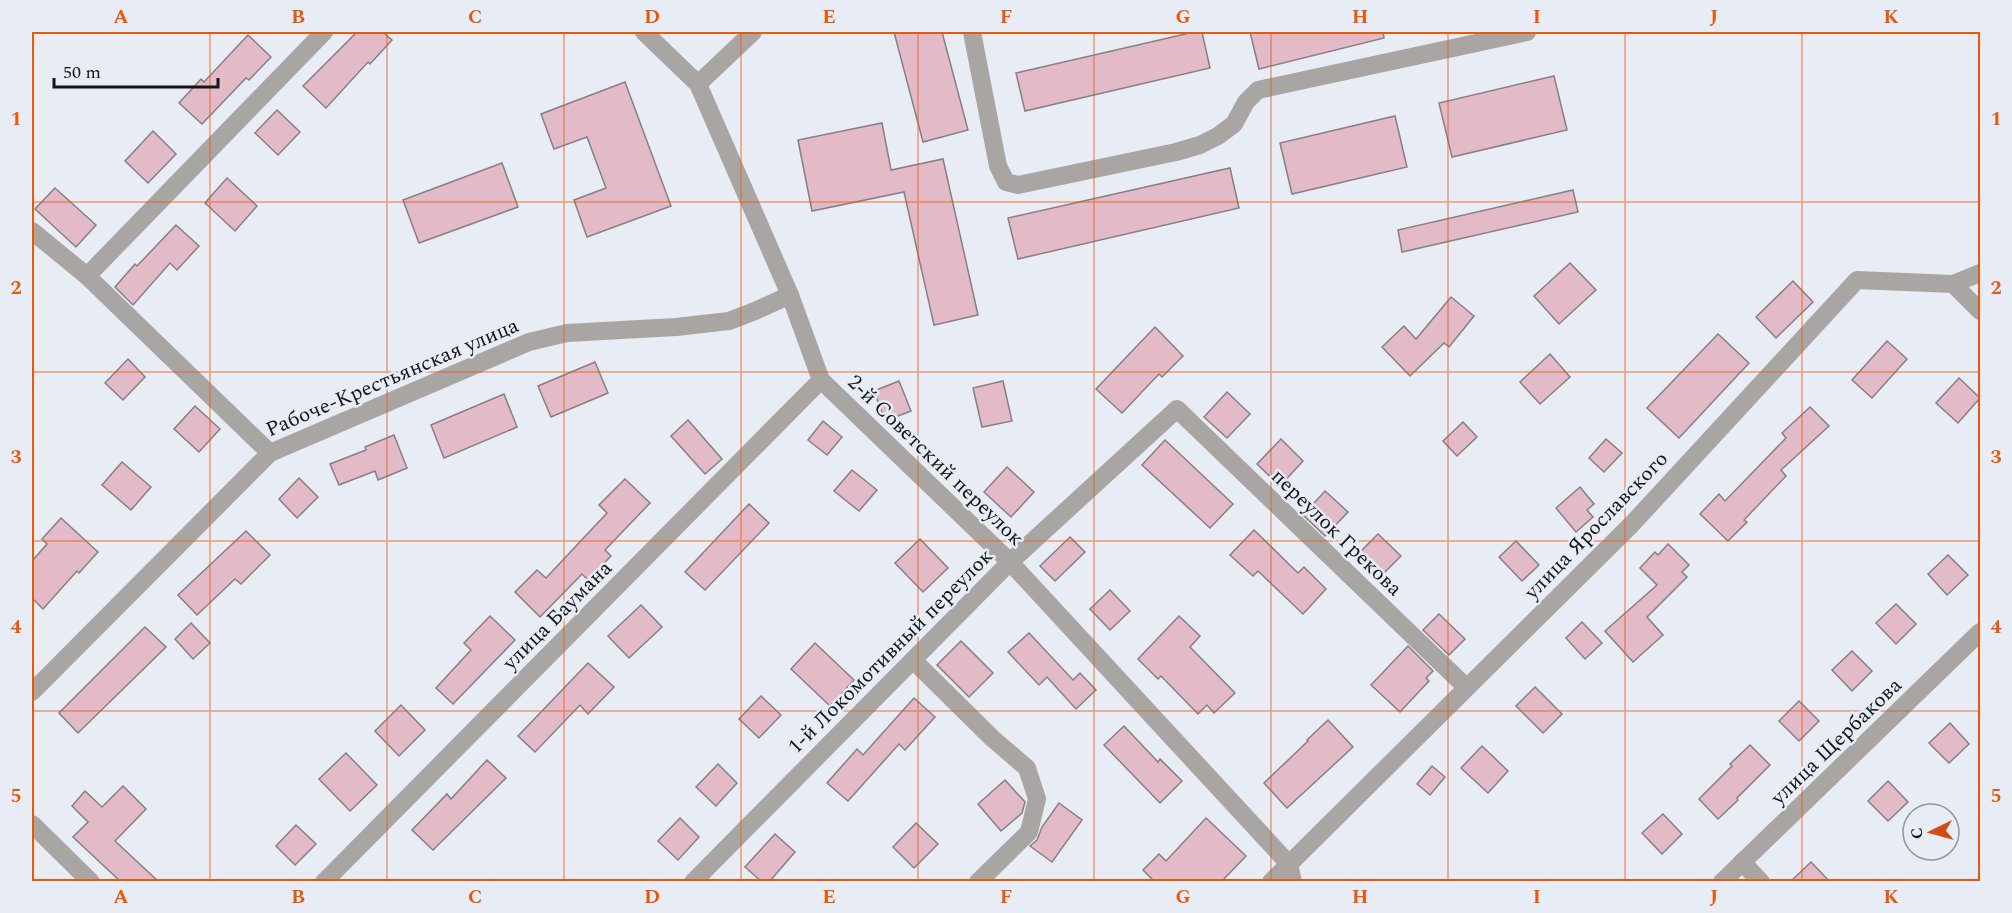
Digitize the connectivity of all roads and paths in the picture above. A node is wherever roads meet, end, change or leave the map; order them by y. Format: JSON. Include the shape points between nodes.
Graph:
{"nodes":[{"id":1,"x":324,"y":32,"type":"edge"},
{"id":2,"x":644,"y":32,"type":"edge"},
{"id":3,"x":753,"y":32,"type":"edge"},
{"id":4,"x":972,"y":32,"type":"edge"},
{"id":5,"x":1527,"y":32,"type":"edge"},
{"id":6,"x":698,"y":84,"type":"junction"},
{"id":7,"x":32,"y":231,"type":"edge"},
{"id":8,"x":1980,"y":273,"type":"edge"},
{"id":9,"x":87,"y":276,"type":"junction"},
{"id":10,"x":1953,"y":284,"type":"junction"},
{"id":11,"x":790,"y":295,"type":"junction"},
{"id":12,"x":1980,"y":311,"type":"edge"},
{"id":13,"x":821,"y":380,"type":"junction"},
{"id":14,"x":1177,"y":409,"type":"joint"},
{"id":15,"x":270,"y":453,"type":"junction"},
{"id":16,"x":1010,"y":562,"type":"junction"},
{"id":17,"x":1980,"y":632,"type":"edge"},
{"id":18,"x":913,"y":660,"type":"junction"},
{"id":19,"x":1466,"y":687,"type":"junction"},
{"id":20,"x":32,"y":692,"type":"edge"},
{"id":21,"x":32,"y":824,"type":"edge"},
{"id":22,"x":1742,"y":862,"type":"junction"},
{"id":23,"x":1291,"y":873,"type":"edge"},
{"id":24,"x":91,"y":882,"type":"edge"},
{"id":25,"x":324,"y":882,"type":"edge"},
{"id":26,"x":693,"y":882,"type":"edge"},
{"id":27,"x":978,"y":882,"type":"edge"},
{"id":28,"x":1271,"y":882,"type":"edge"},
{"id":29,"x":1722,"y":882,"type":"edge"},
{"id":30,"x":1761,"y":882,"type":"edge"}],
"edges":[{"from":1,"to":9,"type":"street"},
{"from":2,"to":6,"type":"street","name":"2-й Советский переулок"},
{"from":3,"to":6,"type":"street"},
{"from":4,"to":5,"type":"street","via":[[998,166],[1006,182],[1018,185],[1200,145],[1234,124],[1258,90]]},
{"from":6,"to":11,"type":"street","name":"2-й Советский переулок"},
{"from":7,"to":9,"type":"street"},
{"from":8,"to":10,"type":"street","name":"улица Ярославского"},
{"from":9,"to":15,"type":"street"},
{"from":10,"to":12,"type":"street"},
{"from":10,"to":19,"type":"street","name":"улица Ярославского","via":[[1857,280],[1632,524]]},
{"from":11,"to":13,"type":"street","name":"2-й Советский переулок"},
{"from":11,"to":15,"type":"street","name":"Рабоче-Крестьянская улица","via":[[729,321],[567,333],[529,342]]},
{"from":13,"to":16,"type":"street","name":"2-й Советский переулок"},
{"from":13,"to":25,"type":"street","name":"улица Баумана"},
{"from":14,"to":16,"type":"street","name":"1-й Локомотивный переулок"},
{"from":14,"to":19,"type":"street","name":"переулок Грекова"},
{"from":15,"to":20,"type":"street","name":"Рабоче-Крестьянская улица"},
{"from":16,"to":18,"type":"street","name":"1-й Локомотивный переулок"},
{"from":16,"to":23,"type":"street","name":"2-й Советский переулок"},
{"from":17,"to":22,"type":"street","name":"улица Щербакова"},
{"from":18,"to":26,"type":"street","name":"1-й Локомотивный переулок"},
{"from":18,"to":27,"type":"street","via":[[1027,768],[1037,799],[1029,832]]},
{"from":19,"to":23,"type":"street","name":"улица Ярославского"},
{"from":21,"to":24,"type":"street"},
{"from":22,"to":29,"type":"street","name":"улица Щербакова"},
{"from":22,"to":30,"type":"street"},
{"from":23,"to":28,"type":"street","name":"улица Ярославского"}]}
